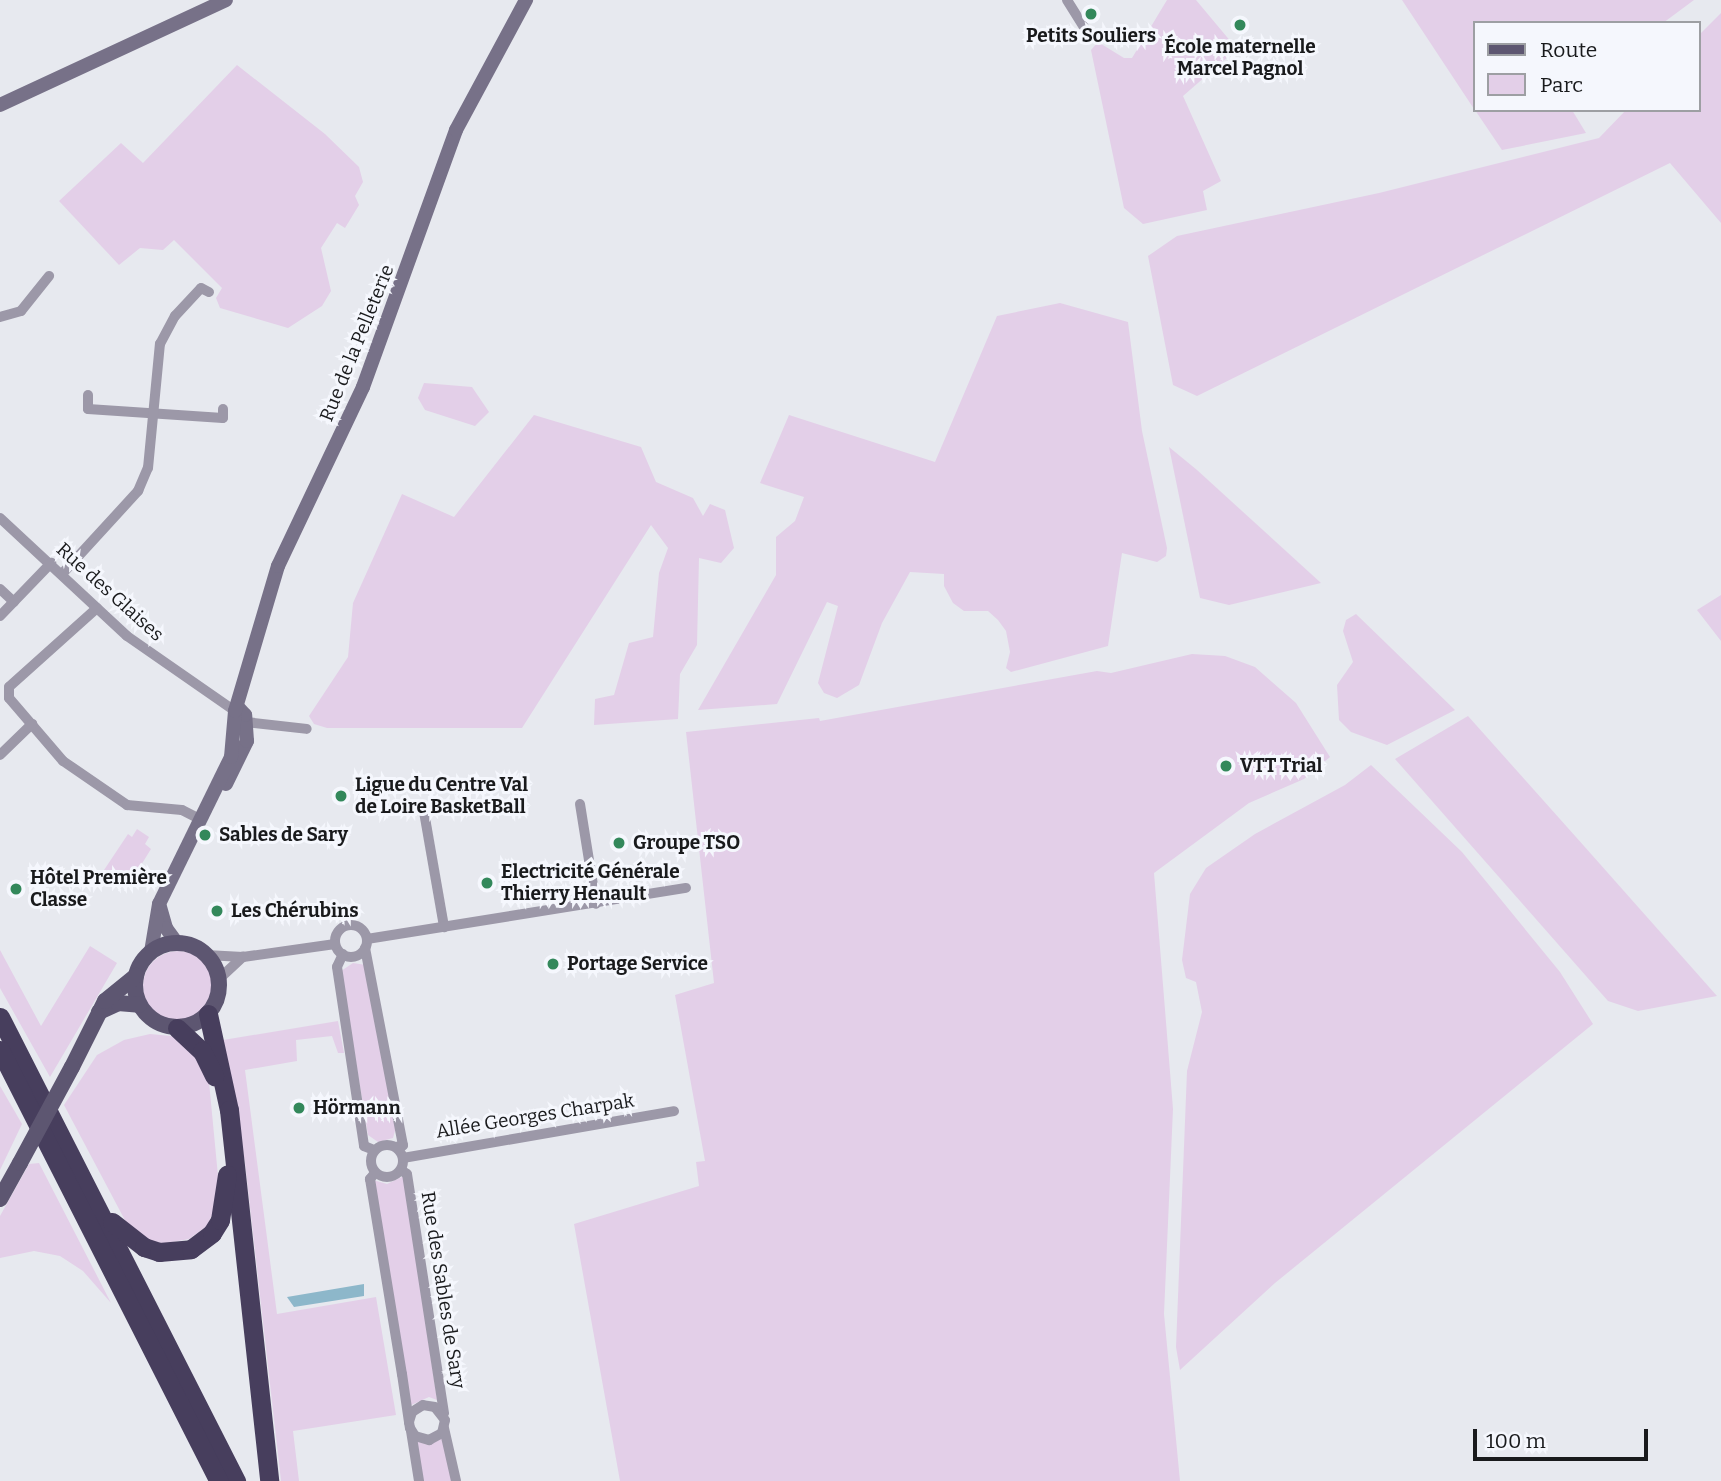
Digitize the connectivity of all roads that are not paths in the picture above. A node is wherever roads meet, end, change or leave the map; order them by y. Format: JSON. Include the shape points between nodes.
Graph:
{"nodes":[{"id":1,"x":226,"y":0,"type":"edge"},
{"id":2,"x":526,"y":0,"type":"edge"},
{"id":3,"x":1067,"y":0,"type":"edge"},
{"id":4,"x":1088,"y":33,"type":"dead end"},
{"id":5,"x":0,"y":105,"type":"edge"},
{"id":6,"x":49,"y":276,"type":"dead end"},
{"id":7,"x":209,"y":292,"type":"dead end"},
{"id":8,"x":0,"y":317,"type":"edge"},
{"id":9,"x":88,"y":396,"type":"dead end"},
{"id":10,"x":223,"y":409,"type":"dead end"},
{"id":11,"x":152,"y":414,"type":"junction"},
{"id":12,"x":0,"y":518,"type":"edge"},
{"id":13,"x":51,"y":563,"type":"junction"},
{"id":14,"x":62,"y":573,"type":"junction"},
{"id":15,"x":0,"y":589,"type":"edge"},
{"id":16,"x":14,"y":602,"type":"junction"},
{"id":17,"x":97,"y":608,"type":"junction"},
{"id":18,"x":0,"y":616,"type":"edge"},
{"id":19,"x":236,"y":708,"type":"junction"},
{"id":20,"x":246,"y":722,"type":"junction"},
{"id":21,"x":32,"y":724,"type":"junction"},
{"id":22,"x":307,"y":729,"type":"dead end"},
{"id":23,"x":0,"y":755,"type":"edge"},
{"id":24,"x":212,"y":800,"type":"junction"},
{"id":25,"x":580,"y":804,"type":"dead end"},
{"id":26,"x":424,"y":812,"type":"dead end"},
{"id":27,"x":202,"y":820,"type":"junction"},
{"id":28,"x":686,"y":888,"type":"dead end"},
{"id":29,"x":159,"y":904,"type":"junction"},
{"id":30,"x":596,"y":904,"type":"junction"},
{"id":31,"x":444,"y":927,"type":"junction"},
{"id":32,"x":177,"y":943,"type":"junction"},
{"id":33,"x":366,"y":943,"type":"junction"},
{"id":34,"x":335,"y":944,"type":"junction"},
{"id":35,"x":150,"y":952,"type":"junction"},
{"id":36,"x":343,"y":954,"type":"junction"},
{"id":37,"x":206,"y":955,"type":"junction"},
{"id":38,"x":243,"y":957,"type":"junction"},
{"id":39,"x":136,"y":976,"type":"junction"},
{"id":40,"x":219,"y":979,"type":"junction"},
{"id":41,"x":139,"y":1005,"type":"junction"},
{"id":42,"x":99,"y":1012,"type":"junction"},
{"id":43,"x":208,"y":1014,"type":"junction"},
{"id":44,"x":0,"y":1017,"type":"edge"},
{"id":45,"x":177,"y":1028,"type":"junction"},
{"id":46,"x":0,"y":1050,"type":"edge"},
{"id":47,"x":674,"y":1111,"type":"dead end"},
{"id":48,"x":397,"y":1147,"type":"junction"},
{"id":49,"x":374,"y":1150,"type":"junction"},
{"id":50,"x":402,"y":1164,"type":"junction"},
{"id":51,"x":375,"y":1173,"type":"junction"},
{"id":52,"x":0,"y":1199,"type":"edge"},
{"id":53,"x":104,"y":1215,"type":"junction"},
{"id":54,"x":444,"y":1424,"type":"junction"},
{"id":55,"x":410,"y":1425,"type":"junction"},
{"id":56,"x":219,"y":1481,"type":"edge"},
{"id":57,"x":236,"y":1481,"type":"edge"},
{"id":58,"x":269,"y":1481,"type":"edge"},
{"id":59,"x":419,"y":1481,"type":"edge"},
{"id":60,"x":456,"y":1481,"type":"edge"}],
"edges":[{"from":1,"to":5,"type":"main road"},
{"from":2,"to":19,"type":"main road","name":"Rue de la Pelleterie","via":[[460,120],[363,387],[278,566]]},
{"from":3,"to":4,"type":"street"},
{"from":6,"to":8,"type":"street","via":[[21,311]]},
{"from":7,"to":11,"type":"street","via":[[201,288],[166,329]]},
{"from":9,"to":11,"type":"street","via":[[88,409]]},
{"from":10,"to":11,"type":"street","via":[[223,418]]},
{"from":11,"to":14,"type":"street","via":[[148,468],[138,491]]},
{"from":12,"to":13,"type":"street","name":"Rue des Glaises"},
{"from":13,"to":14,"type":"street","name":"Rue des Glaises"},
{"from":13,"to":16,"type":"street"},
{"from":14,"to":17,"type":"street","name":"Rue des Glaises"},
{"from":15,"to":16,"type":"street"},
{"from":16,"to":18,"type":"street"},
{"from":17,"to":19,"type":"street","name":"Rue des Glaises","via":[[127,636]]},
{"from":17,"to":21,"type":"street","via":[[9,687],[9,698]]},
{"from":19,"to":20,"type":"main road"},
{"from":19,"to":24,"type":"main road","name":"Rue de la Pelleterie","via":[[235,743]]},
{"from":20,"to":22,"type":"street"},
{"from":20,"to":24,"type":"main road","name":"Rue de la Pelleterie","via":[[244,753]]},
{"from":21,"to":23,"type":"street"},
{"from":21,"to":27,"type":"street","via":[[62,761],[127,806],[182,810]]},
{"from":24,"to":27,"type":"main road","name":"Rue de la Pelleterie"},
{"from":25,"to":30,"type":"street"},
{"from":26,"to":31,"type":"street"},
{"from":27,"to":29,"type":"main road","name":"Rue de la Pelleterie"},
{"from":28,"to":30,"type":"street"},
{"from":29,"to":32,"type":"main road","via":[[163,922]]},
{"from":29,"to":35,"type":"main road","name":"Rue de la Pelleterie"},
{"from":30,"to":31,"type":"street"},
{"from":31,"to":33,"type":"street"},
{"from":32,"to":35,"type":"main road"},
{"from":32,"to":37,"type":"main road"},
{"from":33,"to":34,"type":"street","via":[[359,926],[348,924],[341,928]]},
{"from":33,"to":36,"type":"street","via":[[354,957]]},
{"from":33,"to":48,"type":"street","via":[[403,1145]]},
{"from":34,"to":36,"type":"street"},
{"from":34,"to":38,"type":"street"},
{"from":35,"to":39,"type":"main road"},
{"from":36,"to":49,"type":"street","via":[[337,967],[364,1146]]},
{"from":37,"to":38,"type":"street"},
{"from":37,"to":40,"type":"main road"},
{"from":38,"to":40,"type":"street"},
{"from":39,"to":41,"type":"main road"},
{"from":39,"to":42,"type":"main road","via":[[112,994]]},
{"from":40,"to":43,"type":"main road","via":[[219,992]]},
{"from":41,"to":42,"type":"main road","via":[[118,1003]]},
{"from":41,"to":45,"type":"main road","via":[[155,1021]]},
{"from":42,"to":52,"type":"main road","bridge":true},
{"from":43,"to":45,"type":"main road"},
{"from":43,"to":58,"type":"highway","via":[[229,1110]]},
{"from":44,"to":53,"type":"highway"},
{"from":45,"to":53,"type":"highway","via":[[202,1051],[218,1091],[227,1161],[220,1220],[212,1233],[191,1249],[159,1252],[131,1239]]},
{"from":46,"to":56,"type":"highway"},
{"from":47,"to":50,"type":"street","name":"Allée Georges Charpak"},
{"from":48,"to":49,"type":"street","via":[[385,1144]]},
{"from":48,"to":50,"type":"street"},
{"from":49,"to":51,"type":"street","via":[[370,1162]]},
{"from":50,"to":51,"type":"street","via":[[386,1178]]},
{"from":50,"to":54,"type":"street","name":"Rue des Sables de Sary"},
{"from":51,"to":55,"type":"street","via":[[370,1179]]},
{"from":53,"to":57,"type":"highway"},
{"from":54,"to":55,"type":"street","via":[[429,1440],[415,1436]]},
{"from":54,"to":55,"type":"street","via":[[435,1406],[423,1405],[412,1412]]},
{"from":54,"to":60,"type":"street","name":"Rue des Sables de Sary"},
{"from":55,"to":59,"type":"street"}]}
